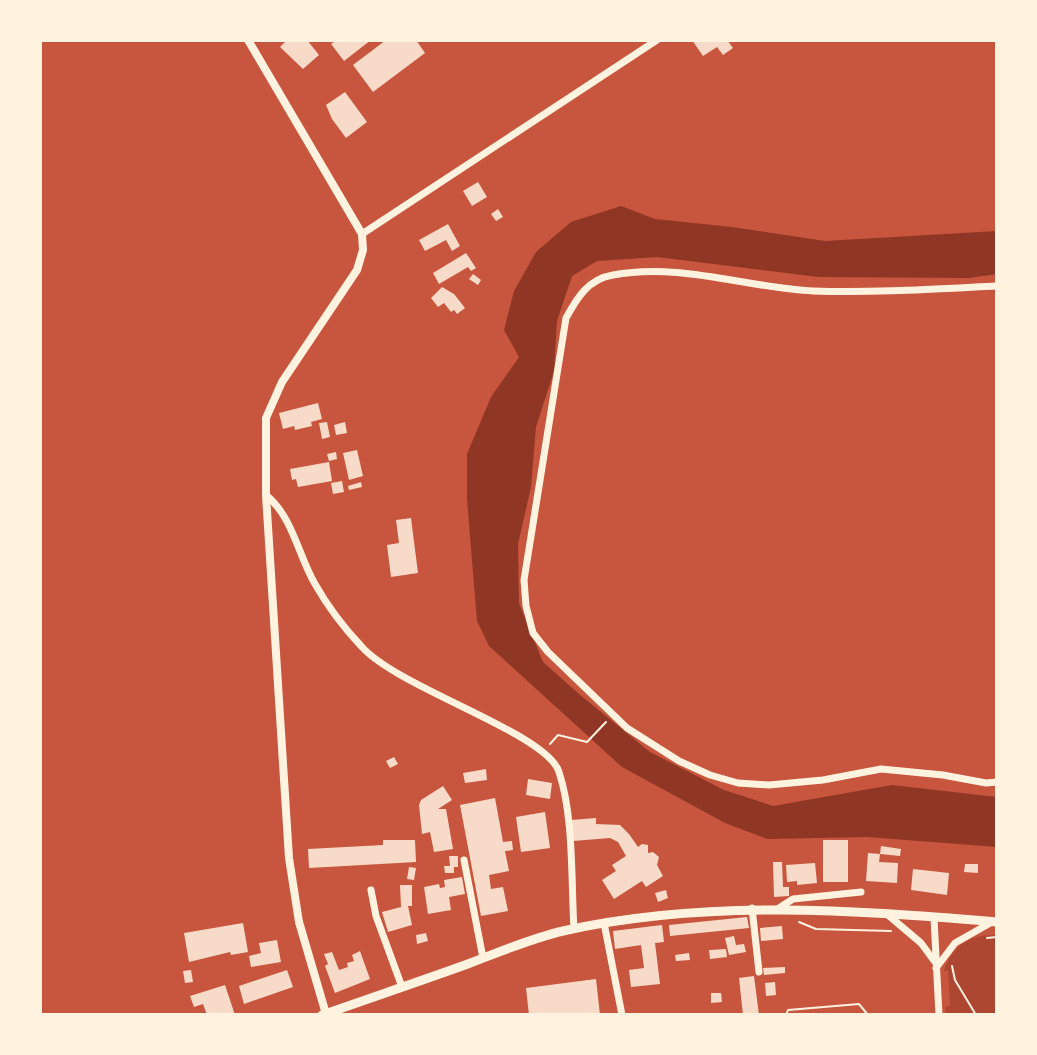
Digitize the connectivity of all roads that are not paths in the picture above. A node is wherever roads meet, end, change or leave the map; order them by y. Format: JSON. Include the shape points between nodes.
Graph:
{"nodes":[{"id":1,"x":248,"y":40,"type":"edge"},
{"id":2,"x":657,"y":40,"type":"edge"},
{"id":3,"x":362,"y":234,"type":"junction"},
{"id":4,"x":997,"y":286,"type":"edge"},
{"id":5,"x":266,"y":495,"type":"junction"},
{"id":6,"x":997,"y":782,"type":"edge"},
{"id":7,"x":464,"y":860,"type":"dead end"},
{"id":8,"x":371,"y":890,"type":"dead end"},
{"id":9,"x":861,"y":892,"type":"dead end"},
{"id":10,"x":752,"y":908,"type":"junction"},
{"id":11,"x":779,"y":908,"type":"junction"},
{"id":12,"x":888,"y":915,"type":"junction"},
{"id":13,"x":934,"y":918,"type":"junction"},
{"id":14,"x":995,"y":922,"type":"edge"},
{"id":15,"x":604,"y":923,"type":"junction"},
{"id":16,"x":574,"y":929,"type":"junction"},
{"id":17,"x":483,"y":958,"type":"junction"},
{"id":18,"x":936,"y":966,"type":"junction"},
{"id":19,"x":759,"y":972,"type":"dead end"},
{"id":20,"x":402,"y":987,"type":"junction"},
{"id":21,"x":324,"y":1014,"type":"edge"},
{"id":22,"x":622,"y":1015,"type":"edge"},
{"id":23,"x":939,"y":1015,"type":"edge"}],
"edges":[{"from":1,"to":3,"type":"street"},
{"from":2,"to":3,"type":"street"},
{"from":3,"to":5,"type":"street","via":[[357,270],[282,382],[266,418]]},
{"from":4,"to":6,"type":"street","via":[[814,291],[675,273],[612,275],[593,282],[566,318],[524,580],[533,633],[548,652],[627,728],[710,775],[769,785],[881,769]]},
{"from":5,"to":16,"type":"street","via":[[286,519],[323,597],[370,656],[398,676],[519,736],[559,768],[567,804]]},
{"from":5,"to":21,"type":"street","via":[[289,858],[302,935]]},
{"from":7,"to":17,"type":"street"},
{"from":8,"to":20,"type":"street"},
{"from":9,"to":11,"type":"street","via":[[793,899]]},
{"from":10,"to":11,"type":"main road"},
{"from":10,"to":15,"type":"main road"},
{"from":10,"to":19,"type":"street"},
{"from":11,"to":12,"type":"main road"},
{"from":12,"to":13,"type":"main road"},
{"from":12,"to":18,"type":"street","via":[[921,943]]},
{"from":13,"to":14,"type":"main road"},
{"from":13,"to":18,"type":"street"},
{"from":14,"to":18,"type":"street","via":[[955,943]]},
{"from":15,"to":16,"type":"main road"},
{"from":15,"to":22,"type":"street"},
{"from":16,"to":17,"type":"main road"},
{"from":17,"to":20,"type":"main road"},
{"from":18,"to":23,"type":"street"},
{"from":20,"to":21,"type":"main road"}]}
